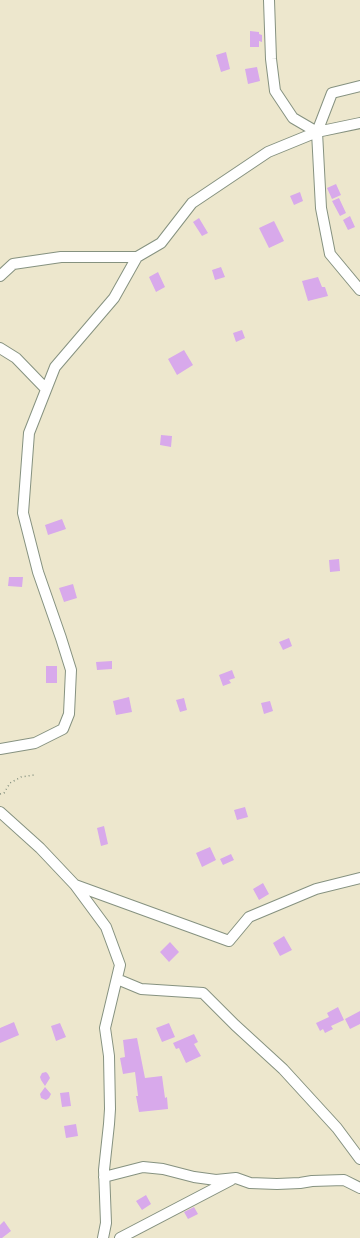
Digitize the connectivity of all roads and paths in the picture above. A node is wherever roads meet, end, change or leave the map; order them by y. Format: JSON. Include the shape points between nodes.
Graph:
{"nodes":[{"id":1,"x":269,"y":0,"type":"edge"},
{"id":2,"x":360,"y":86,"type":"edge"},
{"id":3,"x":360,"y":123,"type":"edge"},
{"id":4,"x":317,"y":132,"type":"junction"},
{"id":5,"x":137,"y":257,"type":"junction"},
{"id":6,"x":0,"y":276,"type":"edge"},
{"id":7,"x":360,"y":290,"type":"edge"},
{"id":8,"x":0,"y":348,"type":"edge"},
{"id":9,"x":46,"y":388,"type":"junction"},
{"id":10,"x":0,"y":749,"type":"edge"},
{"id":11,"x":34,"y":775,"type":"dead end"},
{"id":12,"x":0,"y":794,"type":"edge"},
{"id":13,"x":0,"y":812,"type":"edge"},
{"id":14,"x":360,"y":878,"type":"edge"},
{"id":15,"x":75,"y":885,"type":"junction"},
{"id":16,"x":120,"y":965,"type":"junction"},
{"id":17,"x":360,"y":1159,"type":"edge"},
{"id":18,"x":104,"y":1177,"type":"junction"},
{"id":19,"x":236,"y":1178,"type":"junction"},
{"id":20,"x":360,"y":1188,"type":"edge"},
{"id":21,"x":103,"y":1238,"type":"edge"},
{"id":22,"x":120,"y":1238,"type":"edge"}],
"edges":[{"from":1,"to":4,"type":"street","via":[[275,91],[293,118]]},
{"from":2,"to":4,"type":"street","via":[[332,93]]},
{"from":3,"to":4,"type":"street"},
{"from":4,"to":5,"type":"street","via":[[268,152],[192,203],[161,243]]},
{"from":4,"to":7,"type":"street","via":[[321,208],[330,254]]},
{"from":5,"to":6,"type":"street","via":[[61,257],[14,264]]},
{"from":5,"to":9,"type":"street","via":[[114,298],[55,367]]},
{"from":8,"to":9,"type":"street","via":[[16,358]]},
{"from":9,"to":10,"type":"street","via":[[29,433],[23,513],[38,572],[71,670],[70,714],[63,729],[35,743]]},
{"from":11,"to":12,"type":"path","via":[[15,780]]},
{"from":13,"to":15,"type":"street","via":[[40,848]]},
{"from":14,"to":15,"type":"street","via":[[316,890],[249,917],[229,941]]},
{"from":15,"to":16,"type":"street","via":[[106,927]]},
{"from":16,"to":17,"type":"street","via":[[117,979],[141,989],[203,993],[283,1069],[337,1128]]},
{"from":16,"to":18,"type":"street","via":[[105,1028],[109,1056],[110,1109]]},
{"from":18,"to":19,"type":"street","via":[[143,1167],[216,1180]]},
{"from":18,"to":21,"type":"street","via":[[106,1223]]},
{"from":19,"to":20,"type":"street","via":[[250,1183],[277,1184],[344,1180]]},
{"from":19,"to":22,"type":"street"}]}
